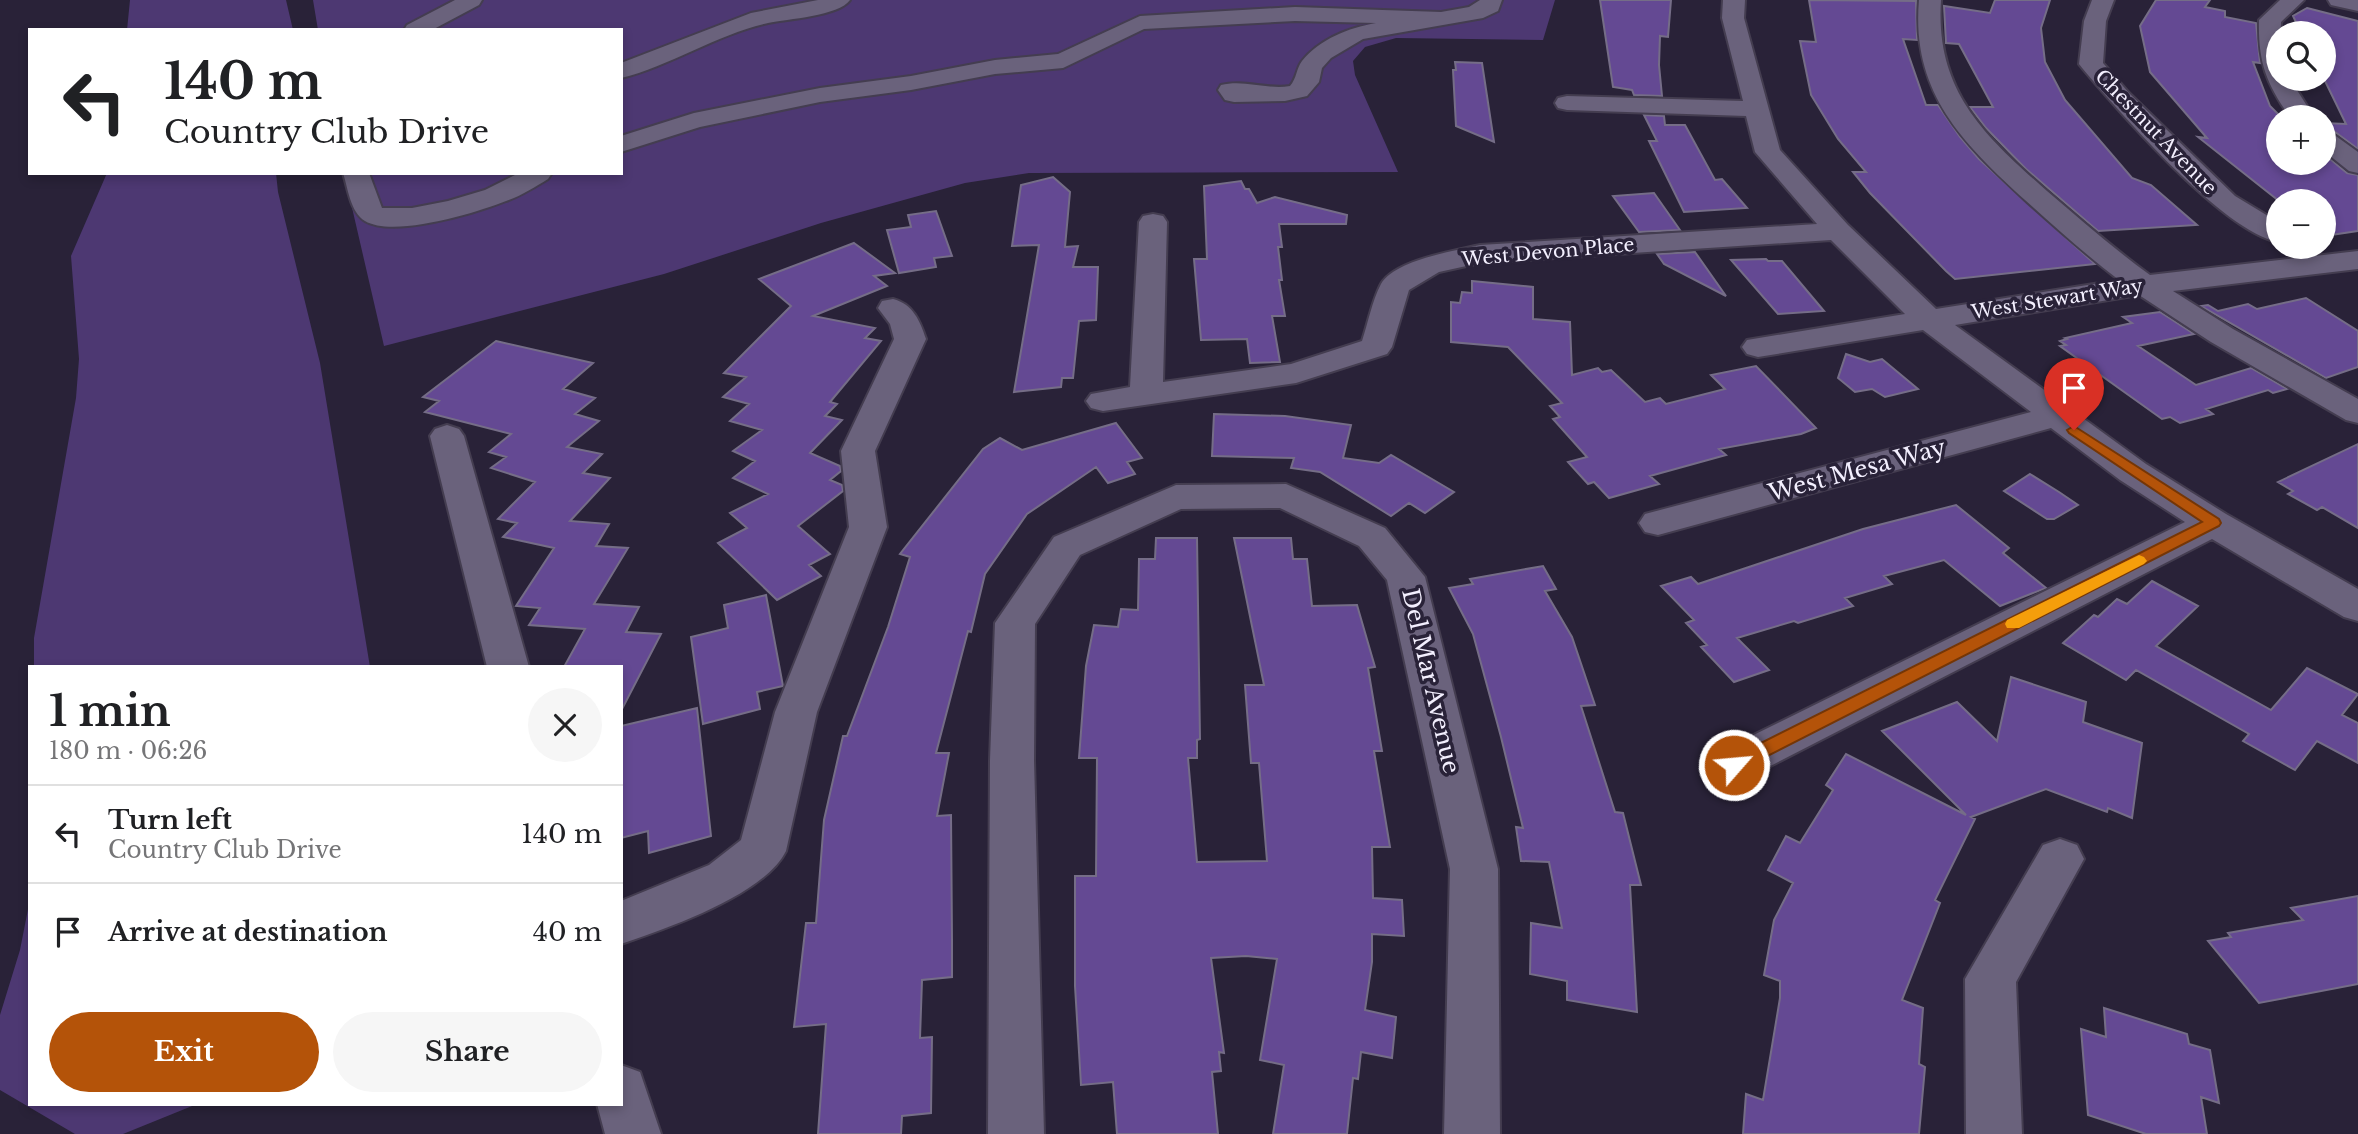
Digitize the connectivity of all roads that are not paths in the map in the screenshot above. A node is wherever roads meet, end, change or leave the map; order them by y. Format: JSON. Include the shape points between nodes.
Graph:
{"nodes":[{"id":1,"x":471,"y":0,"type":"edge"},
{"id":2,"x":839,"y":0,"type":"edge"},
{"id":3,"x":1490,"y":0,"type":"edge"},
{"id":4,"x":1734,"y":0,"type":"edge"},
{"id":5,"x":1930,"y":0,"type":"edge"},
{"id":6,"x":2103,"y":0,"type":"edge"},
{"id":7,"x":2292,"y":0,"type":"edge"},
{"id":8,"x":2339,"y":0,"type":"edge"},
{"id":9,"x":2358,"y":5,"type":"edge"},
{"id":10,"x":1448,"y":19,"type":"junction"},
{"id":11,"x":419,"y":28,"type":"edge"},
{"id":12,"x":623,"y":70,"type":"edge"},
{"id":13,"x":1268,"y":94,"type":"dead end"},
{"id":14,"x":1567,"y":103,"type":"dead end"},
{"id":15,"x":2294,"y":105,"type":"edge"},
{"id":16,"x":1757,"y":109,"type":"junction"},
{"id":17,"x":623,"y":143,"type":"edge"},
{"id":18,"x":2336,"y":148,"type":"edge"},
{"id":19,"x":2358,"y":165,"type":"edge"},
{"id":20,"x":357,"y":175,"type":"edge"},
{"id":21,"x":535,"y":175,"type":"edge"},
{"id":22,"x":1153,"y":222,"type":"dead end"},
{"id":23,"x":2266,"y":227,"type":"edge"},
{"id":24,"x":1838,"y":231,"type":"junction"},
{"id":25,"x":2344,"y":262,"type":"edge"},
{"id":26,"x":2358,"y":279,"type":"edge"},
{"id":27,"x":2144,"y":285,"type":"junction"},
{"id":28,"x":893,"y":308,"type":"dead end"},
{"id":29,"x":1928,"y":319,"type":"junction"},
{"id":30,"x":1758,"y":347,"type":"dead end"},
{"id":31,"x":1146,"y":394,"type":"junction"},
{"id":32,"x":1103,"y":401,"type":"dead end"},
{"id":33,"x":2358,"y":413,"type":"edge"},
{"id":34,"x":2055,"y":416,"type":"junction"},
{"id":35,"x":447,"y":436,"type":"dead end"},
{"id":36,"x":1658,"y":523,"type":"dead end"},
{"id":37,"x":2213,"y":523,"type":"junction"},
{"id":38,"x":2358,"y":607,"type":"edge"},
{"id":39,"x":507,"y":665,"type":"edge"},
{"id":40,"x":1734,"y":765,"type":"dead end"},
{"id":41,"x":2060,"y":859,"type":"dead end"},
{"id":42,"x":623,"y":922,"type":"edge"},
{"id":43,"x":623,"y":1098,"type":"edge"},
{"id":44,"x":633,"y":1134,"type":"edge"},
{"id":45,"x":1016,"y":1134,"type":"edge"},
{"id":46,"x":1472,"y":1134,"type":"edge"},
{"id":47,"x":1994,"y":1134,"type":"edge"}],
"edges":[{"from":1,"to":11,"type":"street"},
{"from":2,"to":12,"type":"street","via":[[760,18]]},
{"from":3,"to":10,"type":"street","via":[[1490,6],[1475,13]]},
{"from":4,"to":16,"type":"street","via":[[1733,18]]},
{"from":5,"to":27,"type":"street","via":[[1931,48],[1941,84],[1963,123],[2000,163]]},
{"from":6,"to":23,"type":"street","name":"Chestnut Avenue","via":[[2095,22],[2091,64],[2225,202]]},
{"from":7,"to":15,"type":"street","via":[[2270,20],[2269,42],[2272,68]]},
{"from":8,"to":9,"type":"street"},
{"from":10,"to":13,"type":"street","via":[[1357,33],[1323,53],[1298,91]]},
{"from":10,"to":17,"type":"street","via":[[1295,14],[1140,23],[1063,61],[820,95],[704,119]]},
{"from":14,"to":16,"type":"street"},
{"from":16,"to":24,"type":"street","via":[[1768,152]]},
{"from":18,"to":19,"type":"street"},
{"from":20,"to":21,"type":"street","via":[[372,214],[378,218],[469,204]]},
{"from":22,"to":31,"type":"street"},
{"from":24,"to":29,"type":"street"},
{"from":24,"to":31,"type":"street","name":"West Devon Place","via":[[1480,254],[1429,265],[1395,286],[1376,347],[1297,373]]},
{"from":25,"to":26,"type":"street"},
{"from":25,"to":27,"type":"street","name":"West Stewart Way"},
{"from":27,"to":29,"type":"street","name":"West Stewart Way"},
{"from":27,"to":33,"type":"street"},
{"from":28,"to":42,"type":"street","via":[[905,323],[910,340],[858,451],[868,527],[796,712],[762,850],[726,879]]},
{"from":29,"to":30,"type":"street","name":"West Stewart Way"},
{"from":29,"to":34,"type":"street"},
{"from":31,"to":32,"type":"street","name":"West Devon Place"},
{"from":34,"to":36,"type":"street","name":"West Mesa Way"},
{"from":34,"to":37,"type":"street"},
{"from":35,"to":39,"type":"street"},
{"from":37,"to":38,"type":"street"},
{"from":37,"to":40,"type":"street"},
{"from":41,"to":47,"type":"street","via":[[1990,979]]},
{"from":43,"to":44,"type":"street"},
{"from":45,"to":46,"type":"street","name":"Del Mar Avenue","via":[[1015,623],[1068,546],[1176,497],[1286,496],[1372,537],[1406,577],[1474,869]]}]}
